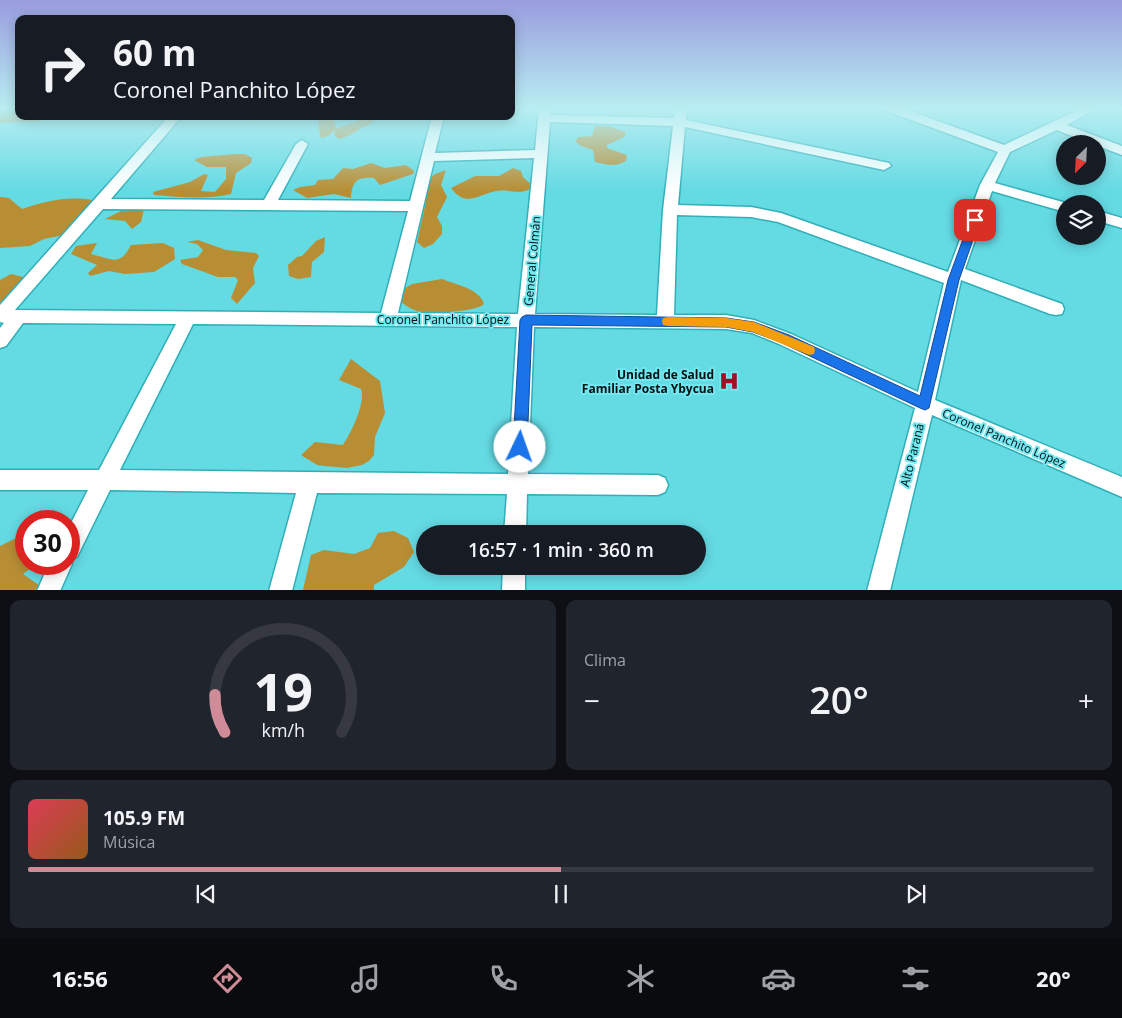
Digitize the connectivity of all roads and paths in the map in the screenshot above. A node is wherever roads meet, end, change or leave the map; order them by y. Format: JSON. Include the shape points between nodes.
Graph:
{"nodes":[{"id":1,"x":159,"y":136,"type":"edge"},
{"id":2,"x":433,"y":136,"type":"edge"},
{"id":3,"x":543,"y":136,"type":"edge"},
{"id":4,"x":678,"y":136,"type":"edge"},
{"id":5,"x":762,"y":136,"type":"edge"},
{"id":6,"x":970,"y":136,"type":"edge"},
{"id":7,"x":1034,"y":136,"type":"edge"},
{"id":8,"x":1083,"y":136,"type":"edge"},
{"id":9,"x":302,"y":144,"type":"dead end"},
{"id":10,"x":1004,"y":150,"type":"junction"},
{"id":11,"x":1122,"y":151,"type":"edge"},
{"id":12,"x":542,"y":154,"type":"junction"},
{"id":13,"x":428,"y":157,"type":"junction"},
{"id":14,"x":884,"y":166,"type":"dead end"},
{"id":15,"x":987,"y":185,"type":"junction"},
{"id":16,"x":99,"y":204,"type":"junction"},
{"id":17,"x":1056,"y":204,"type":"edge"},
{"id":18,"x":270,"y":205,"type":"junction"},
{"id":19,"x":416,"y":206,"type":"junction"},
{"id":20,"x":670,"y":210,"type":"junction"},
{"id":21,"x":1106,"y":218,"type":"edge"},
{"id":22,"x":1122,"y":223,"type":"edge"},
{"id":23,"x":955,"y":276,"type":"junction"},
{"id":24,"x":1056,"y":308,"type":"dead end"},
{"id":25,"x":0,"y":316,"type":"edge"},
{"id":26,"x":18,"y":317,"type":"junction"},
{"id":27,"x":188,"y":317,"type":"junction"},
{"id":28,"x":388,"y":319,"type":"junction"},
{"id":29,"x":526,"y":320,"type":"junction"},
{"id":30,"x":665,"y":321,"type":"junction"},
{"id":31,"x":0,"y":341,"type":"edge"},
{"id":32,"x":925,"y":404,"type":"junction"},
{"id":33,"x":0,"y":480,"type":"edge"},
{"id":34,"x":103,"y":480,"type":"junction"},
{"id":35,"x":309,"y":483,"type":"junction"},
{"id":36,"x":518,"y":483,"type":"junction"},
{"id":37,"x":658,"y":485,"type":"dead end"},
{"id":38,"x":1122,"y":488,"type":"edge"},
{"id":39,"x":516,"y":525,"type":"edge"},
{"id":40,"x":80,"y":527,"type":"edge"},
{"id":41,"x":56,"y":575,"type":"edge"},
{"id":42,"x":514,"y":575,"type":"edge"},
{"id":43,"x":48,"y":590,"type":"edge"},
{"id":44,"x":280,"y":590,"type":"edge"},
{"id":45,"x":513,"y":590,"type":"edge"},
{"id":46,"x":878,"y":590,"type":"edge"}],
"edges":[{"from":1,"to":16,"type":"street"},
{"from":2,"to":13,"type":"street"},
{"from":3,"to":12,"type":"street","name":"General Colmán"},
{"from":4,"to":20,"type":"street"},
{"from":5,"to":14,"type":"street"},
{"from":6,"to":10,"type":"street"},
{"from":7,"to":10,"type":"street"},
{"from":8,"to":11,"type":"street"},
{"from":9,"to":18,"type":"street"},
{"from":10,"to":15,"type":"street","name":"Alto Paraná"},
{"from":12,"to":13,"type":"street"},
{"from":12,"to":29,"type":"street","name":"General Colmán"},
{"from":13,"to":19,"type":"street"},
{"from":15,"to":17,"type":"street"},
{"from":15,"to":23,"type":"street","name":"Alto Paraná"},
{"from":16,"to":18,"type":"street"},
{"from":16,"to":25,"type":"street"},
{"from":18,"to":19,"type":"street"},
{"from":19,"to":28,"type":"street"},
{"from":20,"to":23,"type":"street","via":[[751,212],[781,218]]},
{"from":20,"to":30,"type":"street"},
{"from":21,"to":22,"type":"street"},
{"from":23,"to":24,"type":"street"},
{"from":23,"to":32,"type":"street","name":"Alto Paraná"},
{"from":25,"to":26,"type":"street","name":"Coronel Panchito López"},
{"from":26,"to":27,"type":"street","name":"Coronel Panchito López"},
{"from":26,"to":31,"type":"street"},
{"from":27,"to":28,"type":"street","name":"Coronel Panchito López"},
{"from":27,"to":34,"type":"street"},
{"from":28,"to":29,"type":"street","name":"Coronel Panchito López"},
{"from":29,"to":30,"type":"street","name":"Coronel Panchito López"},
{"from":29,"to":36,"type":"street","name":"General Colmán"},
{"from":30,"to":32,"type":"street","name":"Coronel Panchito López","via":[[726,322],[754,327]]},
{"from":32,"to":38,"type":"street","name":"Coronel Panchito López"},
{"from":32,"to":46,"type":"street","name":"Alto Paraná"},
{"from":33,"to":34,"type":"street"},
{"from":34,"to":35,"type":"street"},
{"from":34,"to":40,"type":"street"},
{"from":35,"to":36,"type":"street"},
{"from":35,"to":44,"type":"street"},
{"from":36,"to":37,"type":"street"},
{"from":36,"to":39,"type":"street","name":"General Colmán"},
{"from":41,"to":43,"type":"street"},
{"from":42,"to":45,"type":"street"}]}
